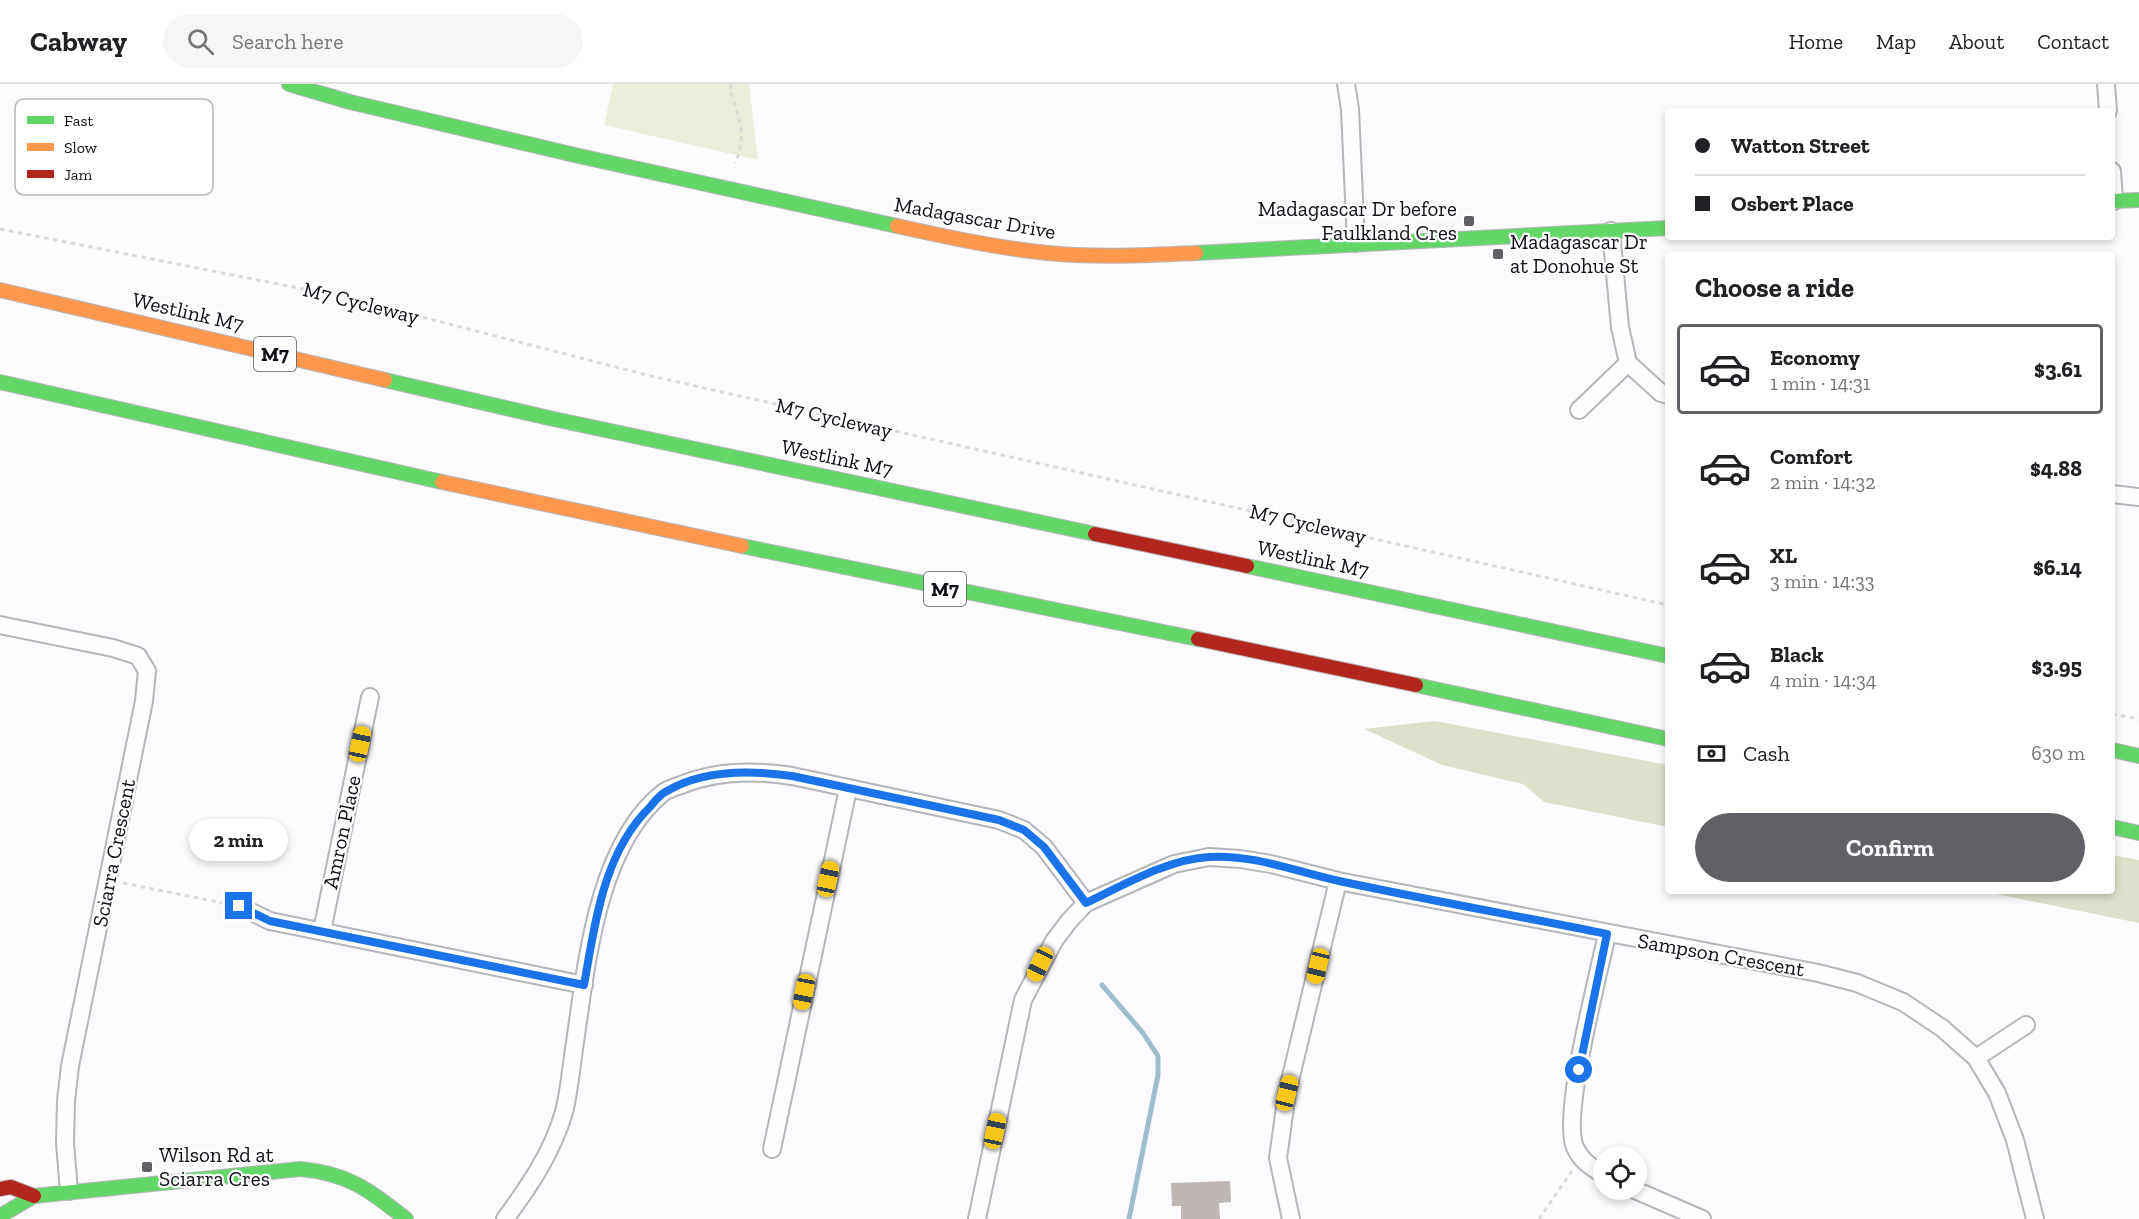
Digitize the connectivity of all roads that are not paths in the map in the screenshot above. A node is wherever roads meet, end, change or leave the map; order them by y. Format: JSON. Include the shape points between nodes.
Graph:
{"nodes":[{"id":1,"x":289,"y":84,"type":"edge"},
{"id":2,"x":1346,"y":84,"type":"edge"},
{"id":3,"x":2106,"y":84,"type":"edge"},
{"id":4,"x":2108,"y":108,"type":"edge"},
{"id":5,"x":2139,"y":200,"type":"edge"},
{"id":6,"x":2115,"y":201,"type":"edge"},
{"id":7,"x":1665,"y":228,"type":"edge"},
{"id":8,"x":1611,"y":231,"type":"junction"},
{"id":9,"x":1356,"y":243,"type":"junction"},
{"id":10,"x":0,"y":290,"type":"edge"},
{"id":11,"x":1628,"y":363,"type":"junction"},
{"id":12,"x":0,"y":382,"type":"edge"},
{"id":13,"x":0,"y":394,"type":"edge"},
{"id":14,"x":1665,"y":394,"type":"edge"},
{"id":15,"x":1579,"y":410,"type":"dead end"},
{"id":16,"x":222,"y":435,"type":"junction"},
{"id":17,"x":2115,"y":494,"type":"edge"},
{"id":18,"x":2139,"y":497,"type":"edge"},
{"id":19,"x":0,"y":626,"type":"edge"},
{"id":20,"x":1665,"y":655,"type":"edge"},
{"id":21,"x":370,"y":698,"type":"dead end"},
{"id":22,"x":1665,"y":738,"type":"edge"},
{"id":23,"x":2115,"y":751,"type":"edge"},
{"id":24,"x":2139,"y":756,"type":"edge"},
{"id":25,"x":848,"y":789,"type":"junction"},
{"id":26,"x":2115,"y":828,"type":"edge"},
{"id":27,"x":2139,"y":833,"type":"edge"},
{"id":28,"x":1338,"y":881,"type":"junction"},
{"id":29,"x":1086,"y":903,"type":"junction"},
{"id":30,"x":239,"y":906,"type":"road end"},
{"id":31,"x":322,"y":931,"type":"junction"},
{"id":32,"x":1607,"y":934,"type":"junction"},
{"id":33,"x":584,"y":985,"type":"junction"},
{"id":34,"x":2026,"y":1025,"type":"dead end"},
{"id":35,"x":1976,"y":1058,"type":"junction"},
{"id":36,"x":772,"y":1149,"type":"dead end"},
{"id":37,"x":1593,"y":1168,"type":"edge"},
{"id":38,"x":0,"y":1189,"type":"edge"},
{"id":39,"x":69,"y":1191,"type":"junction"},
{"id":40,"x":1647,"y":1195,"type":"edge"},
{"id":41,"x":34,"y":1196,"type":"junction"},
{"id":42,"x":0,"y":1216,"type":"edge"},
{"id":43,"x":406,"y":1219,"type":"edge"},
{"id":44,"x":504,"y":1219,"type":"edge"},
{"id":45,"x":977,"y":1219,"type":"edge"},
{"id":46,"x":1291,"y":1219,"type":"edge"},
{"id":47,"x":1702,"y":1219,"type":"edge"},
{"id":48,"x":2035,"y":1219,"type":"edge"}],
"edges":[{"from":1,"to":9,"type":"main road","name":"Madagascar Drive","via":[[579,156],[998,248],[1069,256],[1130,256]]},
{"from":2,"to":9,"type":"street"},
{"from":3,"to":4,"type":"street"},
{"from":5,"to":6,"type":"main road"},
{"from":7,"to":8,"type":"main road","name":"Madagascar Drive"},
{"from":8,"to":9,"type":"main road","name":"Madagascar Drive"},
{"from":8,"to":11,"type":"street","via":[[1620,327]]},
{"from":10,"to":20,"type":"main road","name":"Westlink M7","number":"M7","via":[[549,418]]},
{"from":11,"to":14,"type":"street"},
{"from":11,"to":15,"type":"street"},
{"from":12,"to":16,"type":"main road","number":"M7"},
{"from":13,"to":16,"type":"main road"},
{"from":16,"to":22,"type":"main road","number":"M7"},
{"from":17,"to":18,"type":"street"},
{"from":19,"to":39,"type":"street","name":"Sciarra Crescent","via":[[130,653],[138,656],[147,671],[70,1066],[65,1143]]},
{"from":21,"to":31,"type":"street","name":"Amron Place"},
{"from":23,"to":24,"type":"main road"},
{"from":25,"to":29,"type":"street","via":[[999,820],[1024,830],[1044,847]]},
{"from":25,"to":33,"type":"street","via":[[761,771],[726,772],[665,791],[639,817],[608,876]]},
{"from":25,"to":36,"type":"street"},
{"from":26,"to":27,"type":"main road"},
{"from":28,"to":29,"type":"street","name":"Sampson Crescent","via":[[1271,864],[1209,857],[1174,864]]},
{"from":28,"to":32,"type":"street","name":"Sampson Crescent"},
{"from":28,"to":46,"type":"street","via":[[1287,1093],[1278,1158]]},
{"from":29,"to":45,"type":"street","name":"Sampson Crescent","via":[[1054,941],[1023,1000]]},
{"from":30,"to":31,"type":"street","via":[[270,921]]},
{"from":31,"to":33,"type":"street"},
{"from":32,"to":35,"type":"street","name":"Sampson Crescent","via":[[1818,972],[1857,983],[1903,1002]]},
{"from":32,"to":37,"type":"street","via":[[1571,1124],[1574,1145]]},
{"from":33,"to":44,"type":"street","via":[[564,1110],[554,1142]]},
{"from":34,"to":35,"type":"street"},
{"from":35,"to":48,"type":"street","name":"Sampson Crescent","via":[[1997,1093],[2015,1140]]},
{"from":38,"to":41,"type":"main road","via":[[11,1187]]},
{"from":39,"to":41,"type":"main road"},
{"from":39,"to":43,"type":"main road","via":[[315,1169],[343,1176]]},
{"from":40,"to":47,"type":"street"},
{"from":41,"to":42,"type":"main road"}]}
